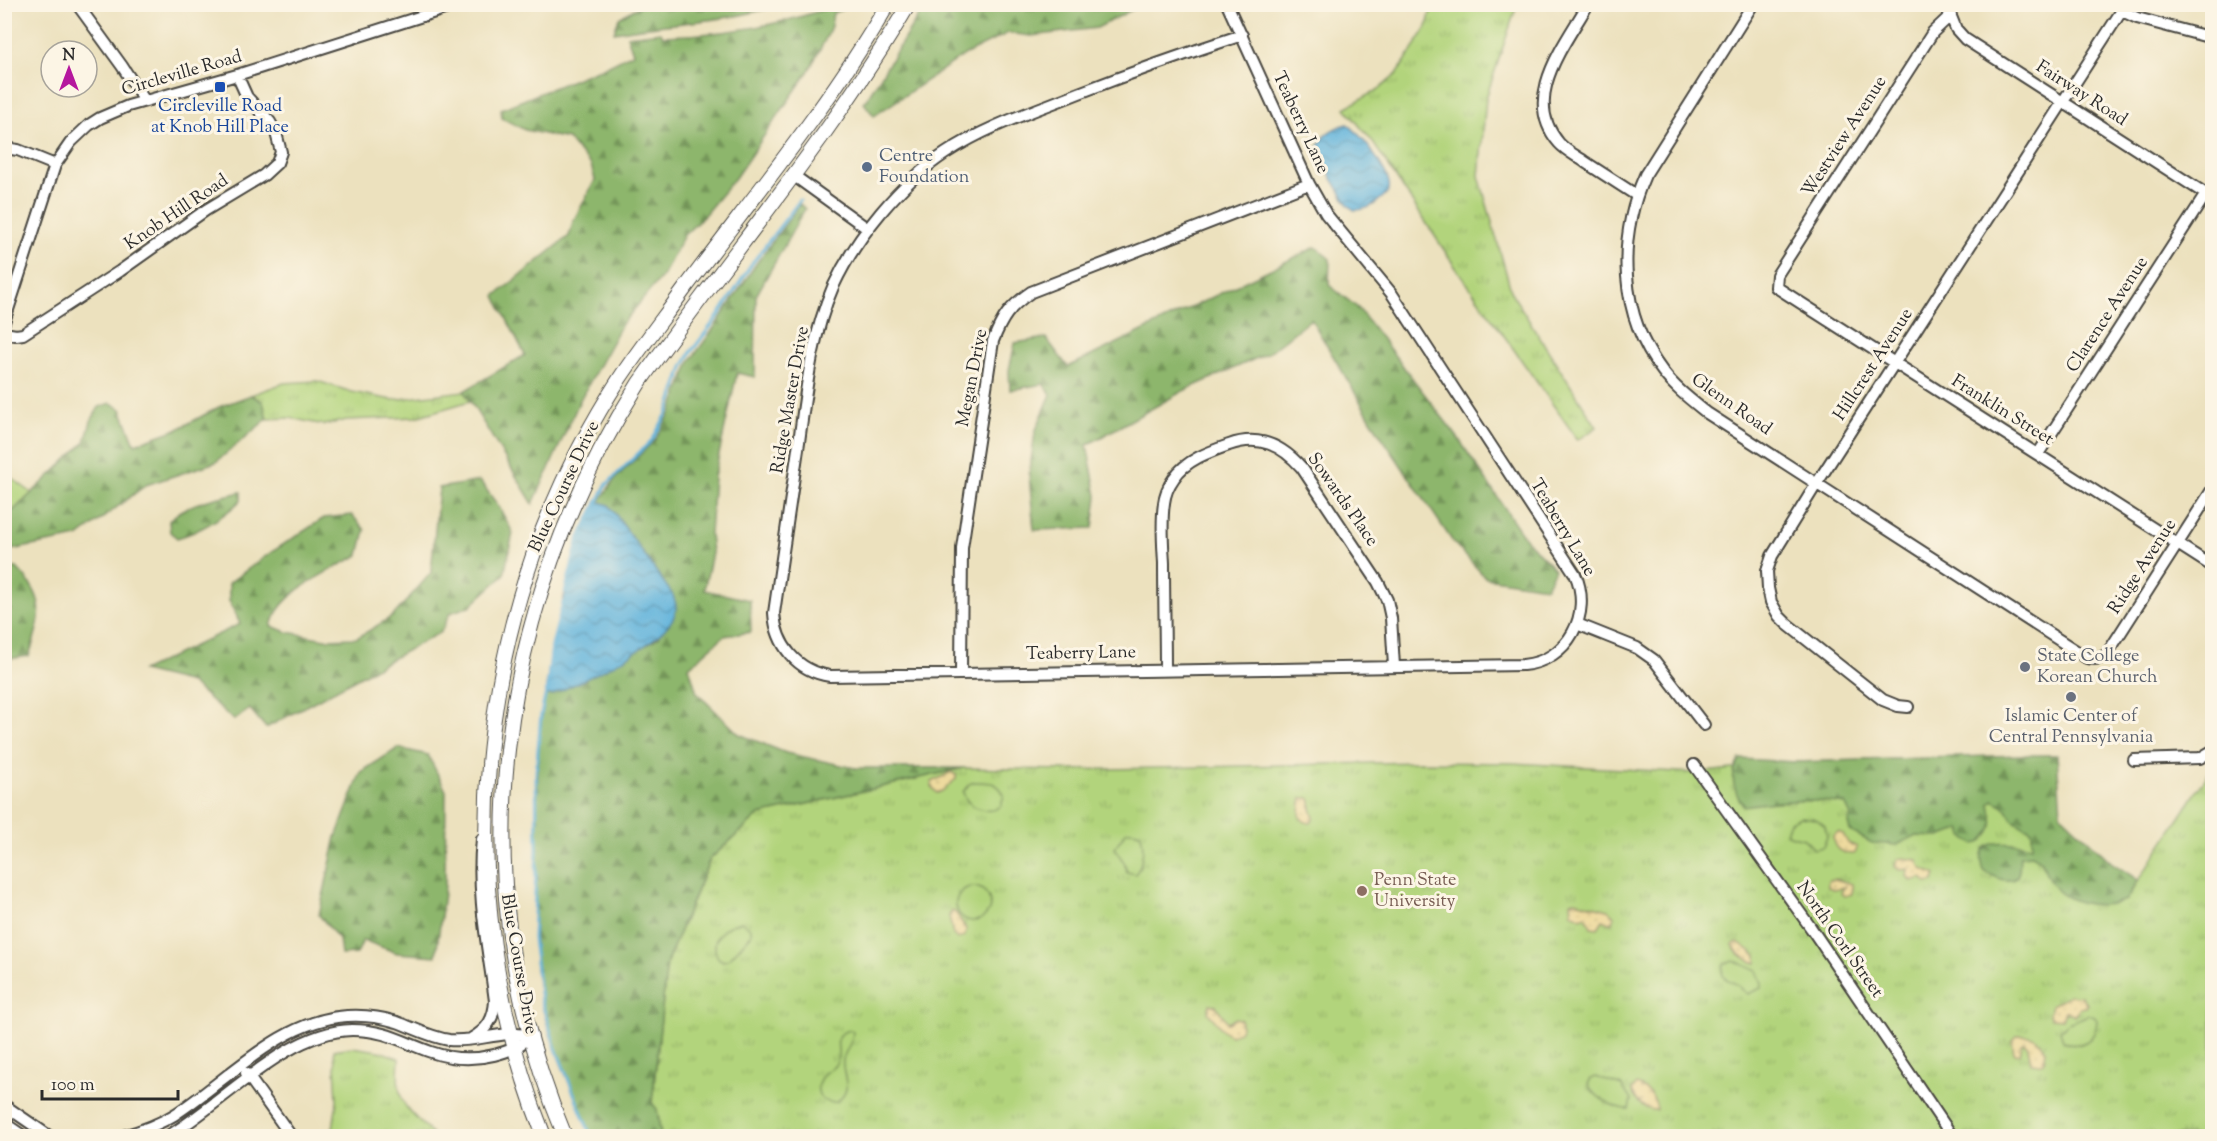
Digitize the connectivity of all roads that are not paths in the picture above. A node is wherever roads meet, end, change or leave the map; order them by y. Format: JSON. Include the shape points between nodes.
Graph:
{"nodes":[{"id":1,"x":77,"y":4,"type":"edge"},
{"id":2,"x":460,"y":4,"type":"edge"},
{"id":3,"x":888,"y":4,"type":"edge"},
{"id":4,"x":909,"y":4,"type":"edge"},
{"id":5,"x":1227,"y":4,"type":"edge"},
{"id":6,"x":1588,"y":4,"type":"edge"},
{"id":7,"x":1753,"y":4,"type":"edge"},
{"id":8,"x":2124,"y":8,"type":"edge"},
{"id":9,"x":1948,"y":10,"type":"edge"},
{"id":10,"x":1242,"y":35,"type":"junction"},
{"id":11,"x":2212,"y":38,"type":"edge"},
{"id":12,"x":237,"y":75,"type":"junction"},
{"id":13,"x":145,"y":101,"type":"junction"},
{"id":14,"x":2063,"y":102,"type":"junction"},
{"id":15,"x":4,"y":148,"type":"edge"},
{"id":16,"x":55,"y":165,"type":"junction"},
{"id":17,"x":793,"y":175,"type":"junction"},
{"id":18,"x":1309,"y":184,"type":"junction"},
{"id":19,"x":1636,"y":195,"type":"junction"},
{"id":20,"x":2209,"y":196,"type":"edge"},
{"id":21,"x":868,"y":230,"type":"junction"},
{"id":22,"x":1774,"y":283,"type":"joint"},
{"id":23,"x":4,"y":322,"type":"edge"},
{"id":24,"x":4,"y":333,"type":"edge"},
{"id":25,"x":1895,"y":363,"type":"junction"},
{"id":26,"x":2038,"y":454,"type":"junction"},
{"id":27,"x":1817,"y":483,"type":"junction"},
{"id":28,"x":2212,"y":490,"type":"edge"},
{"id":29,"x":2178,"y":544,"type":"junction"},
{"id":30,"x":2212,"y":566,"type":"edge"},
{"id":31,"x":1577,"y":624,"type":"junction"},
{"id":32,"x":2099,"y":659,"type":"joint"},
{"id":33,"x":1394,"y":666,"type":"junction"},
{"id":34,"x":1165,"y":669,"type":"junction"},
{"id":35,"x":961,"y":673,"type":"junction"},
{"id":36,"x":1908,"y":708,"type":"dead end"},
{"id":37,"x":1704,"y":725,"type":"dead end"},
{"id":38,"x":2212,"y":751,"type":"edge"},
{"id":39,"x":2134,"y":760,"type":"dead end"},
{"id":40,"x":1694,"y":765,"type":"dead end"},
{"id":41,"x":486,"y":796,"type":"junction"},
{"id":42,"x":511,"y":1034,"type":"junction"},
{"id":43,"x":530,"y":1036,"type":"junction"},
{"id":44,"x":463,"y":1041,"type":"junction"},
{"id":45,"x":515,"y":1049,"type":"junction"},
{"id":46,"x":241,"y":1066,"type":"junction"},
{"id":47,"x":250,"y":1078,"type":"junction"},
{"id":48,"x":4,"y":1105,"type":"edge"},
{"id":49,"x":4,"y":1123,"type":"edge"},
{"id":50,"x":23,"y":1137,"type":"edge"},
{"id":51,"x":49,"y":1137,"type":"edge"},
{"id":52,"x":123,"y":1137,"type":"edge"},
{"id":53,"x":168,"y":1137,"type":"edge"},
{"id":54,"x":291,"y":1137,"type":"edge"},
{"id":55,"x":544,"y":1137,"type":"edge"},
{"id":56,"x":565,"y":1137,"type":"edge"},
{"id":57,"x":1952,"y":1137,"type":"edge"}],
"edges":[{"from":1,"to":13,"type":"street"},
{"from":2,"to":12,"type":"street","name":"Circleville Road"},
{"from":3,"to":41,"type":"main road","name":"Blue Course Drive","via":[[830,95],[635,357],[580,447],[539,538],[509,633],[496,698]]},
{"from":4,"to":17,"type":"main road","name":"Blue Course Drive","via":[[857,88]]},
{"from":5,"to":10,"type":"street","name":"Teaberry Lane"},
{"from":6,"to":19,"type":"street","via":[[1548,76],[1543,97],[1545,117],[1559,143]]},
{"from":7,"to":19,"type":"street","name":"Glenn Road","via":[[1659,150]]},
{"from":8,"to":11,"type":"street","via":[[2137,18]]},
{"from":8,"to":14,"type":"street","name":"Hillcrest Avenue"},
{"from":9,"to":14,"type":"street","name":"Fairway Road","via":[[1965,39]]},
{"from":9,"to":22,"type":"street","name":"Westview Avenue"},
{"from":10,"to":18,"type":"street","name":"Teaberry Lane"},
{"from":10,"to":21,"type":"street","name":"Ridge Master Drive","via":[[1124,76],[982,133],[924,169]]},
{"from":12,"to":13,"type":"street","name":"Circleville Road"},
{"from":12,"to":24,"type":"street","name":"Knob Hill Road","via":[[247,97],[276,133],[281,152],[277,163],[22,334]]},
{"from":13,"to":16,"type":"street","name":"Circleville Road","via":[[114,111],[89,125]]},
{"from":14,"to":20,"type":"street","name":"Fairway Road"},
{"from":14,"to":25,"type":"street","name":"Hillcrest Avenue"},
{"from":15,"to":16,"type":"street"},
{"from":16,"to":23,"type":"street","name":"Circleville Road"},
{"from":17,"to":21,"type":"street"},
{"from":17,"to":43,"type":"main road","name":"Blue Course Drive","via":[[621,411],[582,484],[545,577],[516,690],[504,807],[508,907]]},
{"from":18,"to":31,"type":"street","name":"Teaberry Lane","via":[[1340,232],[1392,294],[1575,574],[1582,602]]},
{"from":18,"to":35,"type":"street","name":"Megan Drive","via":[[1031,292],[1006,314],[993,341],[962,548]]},
{"from":19,"to":27,"type":"street","name":"Glenn Road","via":[[1626,243],[1628,288],[1637,322],[1662,371],[1707,413]]},
{"from":20,"to":26,"type":"street","name":"Clarence Avenue"},
{"from":21,"to":35,"type":"street","name":"Ridge Master Drive","via":[[834,287],[811,360],[775,623],[790,656],[822,674]]},
{"from":22,"to":25,"type":"street","name":"Franklin Street"},
{"from":25,"to":26,"type":"street","name":"Franklin Street"},
{"from":25,"to":27,"type":"street","name":"Hillcrest Avenue"},
{"from":26,"to":29,"type":"street","name":"Franklin Street"},
{"from":27,"to":32,"type":"street","name":"Glenn Road","via":[[2087,658]]},
{"from":27,"to":36,"type":"street","name":"Hillcrest Avenue","via":[[1772,556],[1767,579],[1771,602],[1787,624],[1883,700]]},
{"from":28,"to":29,"type":"street","name":"Ridge Avenue"},
{"from":29,"to":30,"type":"street","name":"Franklin Street"},
{"from":29,"to":32,"type":"street","name":"Ridge Avenue","via":[[2107,654]]},
{"from":31,"to":33,"type":"street","name":"Teaberry Lane","via":[[1571,638],[1557,652],[1531,664]]},
{"from":31,"to":37,"type":"street","via":[[1637,648],[1654,660]]},
{"from":33,"to":34,"type":"street","name":"Teaberry Lane"},
{"from":33,"to":34,"type":"street","name":"Sowards Place","via":[[1387,600],[1359,552],[1302,468],[1284,449],[1246,440],[1188,464],[1167,489],[1163,519]]},
{"from":34,"to":35,"type":"street","name":"Teaberry Lane"},
{"from":38,"to":39,"type":"street","via":[[2200,758]]},
{"from":40,"to":57,"type":"street","name":"North Corl Street","via":[[1811,928]]},
{"from":41,"to":42,"type":"main road","name":"Blue Course Drive","via":[[491,928]]},
{"from":41,"to":44,"type":"street","via":[[479,864],[494,1012],[483,1031]]},
{"from":42,"to":43,"type":"street"},
{"from":42,"to":44,"type":"street"},
{"from":42,"to":45,"type":"main road","name":"Blue Course Drive"},
{"from":43,"to":45,"type":"street"},
{"from":43,"to":56,"type":"main road","name":"Blue Course Drive"},
{"from":44,"to":46,"type":"street","via":[[433,1037],[385,1019],[333,1018],[287,1034]]},
{"from":45,"to":47,"type":"street","via":[[478,1058],[451,1057],[385,1033],[339,1031],[302,1043]]},
{"from":45,"to":55,"type":"main road","name":"Blue Course Drive"},
{"from":46,"to":47,"type":"street"},
{"from":46,"to":52,"type":"street","via":[[172,1116]]},
{"from":47,"to":53,"type":"street"},
{"from":47,"to":54,"type":"street"},
{"from":48,"to":51,"type":"street"},
{"from":49,"to":50,"type":"street"}]}
